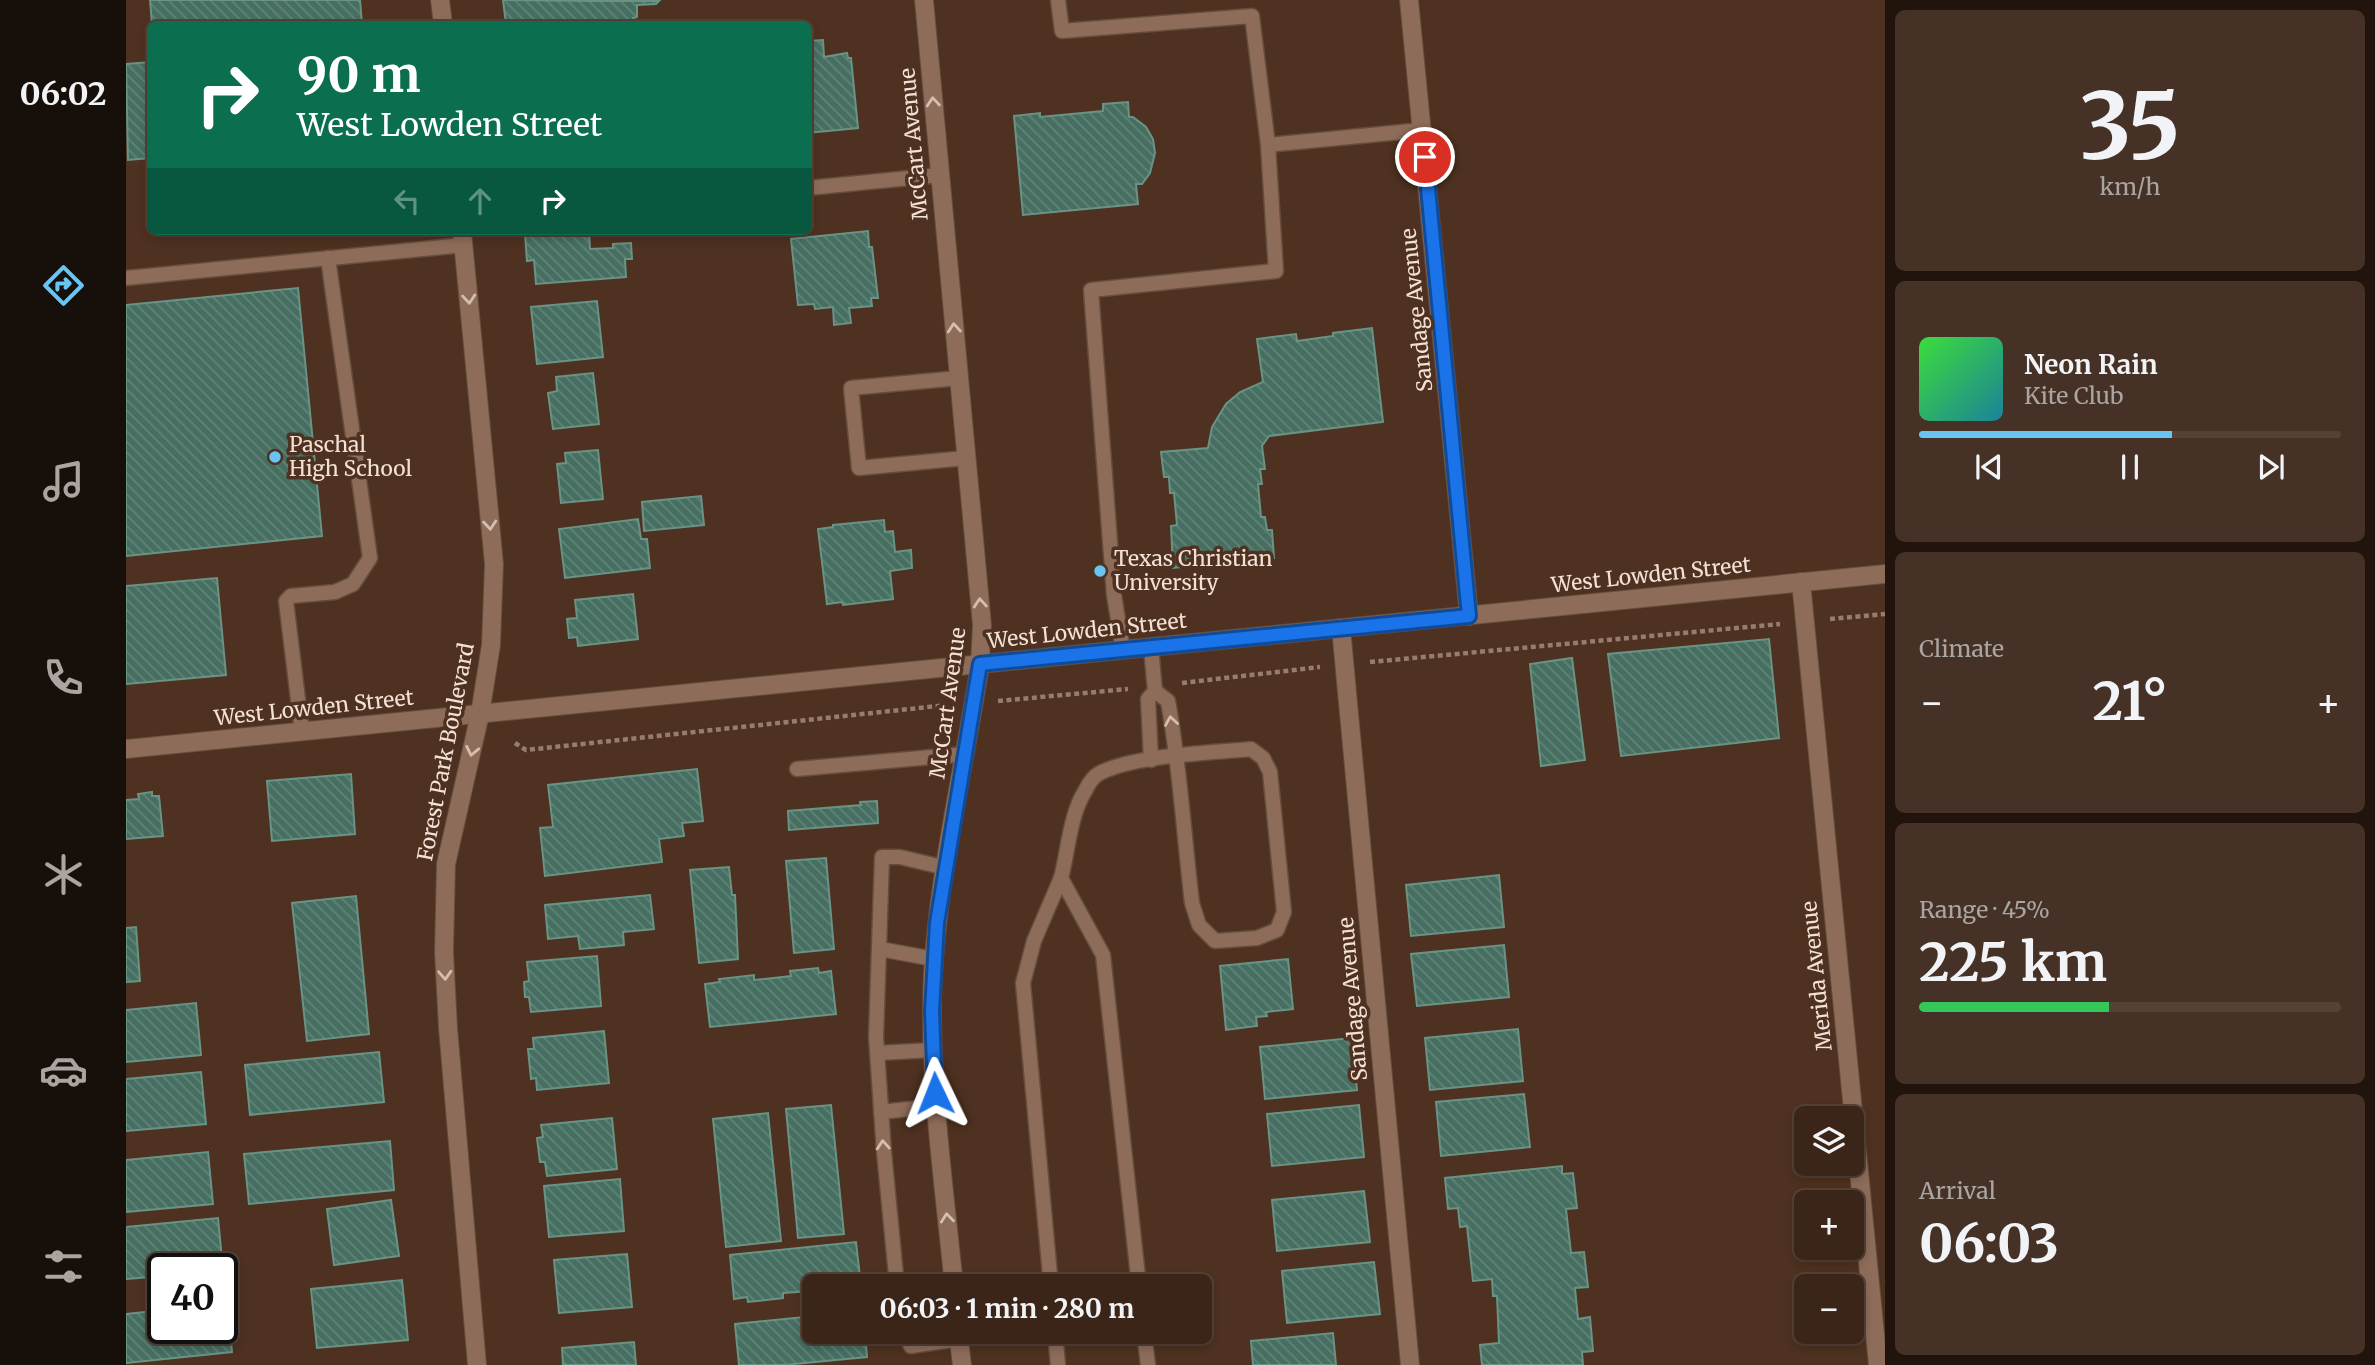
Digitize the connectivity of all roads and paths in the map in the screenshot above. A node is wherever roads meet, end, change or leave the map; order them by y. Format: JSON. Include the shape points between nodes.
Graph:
{"nodes":[{"id":1,"x":440,"y":0,"type":"edge"},
{"id":2,"x":924,"y":0,"type":"edge"},
{"id":3,"x":1058,"y":0,"type":"edge"},
{"id":4,"x":1409,"y":0,"type":"edge"},
{"id":5,"x":443,"y":21,"type":"edge"},
{"id":6,"x":1422,"y":130,"type":"junction"},
{"id":7,"x":1268,"y":145,"type":"junction"},
{"id":8,"x":940,"y":175,"type":"junction"},
{"id":9,"x":812,"y":188,"type":"edge"},
{"id":10,"x":463,"y":238,"type":"edge"},
{"id":11,"x":328,"y":258,"type":"junction"},
{"id":12,"x":126,"y":278,"type":"edge"},
{"id":13,"x":959,"y":378,"type":"junction"},
{"id":14,"x":966,"y":458,"type":"junction"},
{"id":15,"x":1885,"y":574,"type":"edge"},
{"id":16,"x":1801,"y":582,"type":"junction"},
{"id":17,"x":1885,"y":614,"type":"edge"},
{"id":18,"x":1469,"y":616,"type":"junction"},
{"id":19,"x":1805,"y":622,"type":"junction"},
{"id":20,"x":1341,"y":628,"type":"junction"},
{"id":21,"x":1151,"y":647,"type":"junction"},
{"id":22,"x":1123,"y":650,"type":"junction"},
{"id":23,"x":980,"y":664,"type":"junction"},
{"id":24,"x":1345,"y":664,"type":"junction"},
{"id":25,"x":1155,"y":689,"type":"junction"},
{"id":26,"x":974,"y":702,"type":"junction"},
{"id":27,"x":480,"y":714,"type":"junction"},
{"id":28,"x":302,"y":732,"type":"junction"},
{"id":29,"x":515,"y":743,"type":"dead end"},
{"id":30,"x":126,"y":749,"type":"edge"},
{"id":31,"x":966,"y":754,"type":"junction"},
{"id":32,"x":1175,"y":757,"type":"junction"},
{"id":33,"x":1151,"y":760,"type":"junction"},
{"id":34,"x":797,"y":769,"type":"dead end"},
{"id":35,"x":946,"y":868,"type":"junction"},
{"id":36,"x":1062,"y":878,"type":"junction"},
{"id":37,"x":880,"y":948,"type":"junction"},
{"id":38,"x":934,"y":959,"type":"junction"},
{"id":39,"x":933,"y":1051,"type":"junction"},
{"id":40,"x":877,"y":1053,"type":"junction"},
{"id":41,"x":937,"y":1106,"type":"junction"},
{"id":42,"x":881,"y":1112,"type":"junction"},
{"id":43,"x":896,"y":1274,"type":"edge"},
{"id":44,"x":953,"y":1274,"type":"edge"},
{"id":45,"x":1050,"y":1274,"type":"edge"},
{"id":46,"x":1138,"y":1274,"type":"edge"},
{"id":47,"x":960,"y":1344,"type":"edge"},
{"id":48,"x":1056,"y":1344,"type":"edge"},
{"id":49,"x":1145,"y":1344,"type":"edge"},
{"id":50,"x":477,"y":1365,"type":"edge"},
{"id":51,"x":962,"y":1365,"type":"edge"},
{"id":52,"x":1058,"y":1365,"type":"edge"},
{"id":53,"x":1148,"y":1365,"type":"edge"},
{"id":54,"x":1410,"y":1365,"type":"edge"},
{"id":55,"x":1878,"y":1365,"type":"edge"}],
"edges":[{"from":1,"to":5,"type":"street"},
{"from":8,"to":2,"type":"street","name":"McCart Avenue","one_way":true},
{"from":3,"to":7,"type":"lane","via":[[1062,31],[1251,16]]},
{"from":4,"to":6,"type":"street","name":"Sandage Avenue"},
{"from":6,"to":7,"type":"lane"},
{"from":6,"to":18,"type":"street","name":"Sandage Avenue"},
{"from":7,"to":22,"type":"lane","via":[[1276,271],[1091,290],[1114,595]]},
{"from":8,"to":9,"type":"lane"},
{"from":13,"to":8,"type":"street","name":"McCart Avenue","one_way":true},
{"from":10,"to":11,"type":"lane"},
{"from":10,"to":27,"type":"street","name":"Forest Park Boulevard","one_way":true,"via":[[494,564],[491,645]]},
{"from":11,"to":12,"type":"lane"},
{"from":11,"to":28,"type":"lane","via":[[370,558],[353,584],[335,592],[290,596],[286,601]]},
{"from":13,"to":14,"type":"street","name":"McCart Avenue"},
{"from":13,"to":14,"type":"lane","via":[[851,388],[859,468]]},
{"from":23,"to":14,"type":"street","name":"McCart Avenue","one_way":true,"via":[[982,625]]},
{"from":15,"to":16,"type":"street","name":"West Lowden Street"},
{"from":16,"to":18,"type":"street","name":"West Lowden Street"},
{"from":16,"to":19,"type":"street","name":"Merida Avenue"},
{"from":17,"to":19,"type":"path"},
{"from":18,"to":20,"type":"street","name":"West Lowden Street"},
{"from":19,"to":24,"type":"path"},
{"from":19,"to":55,"type":"street","name":"Merida Avenue"},
{"from":20,"to":21,"type":"street","name":"West Lowden Street"},
{"from":20,"to":24,"type":"street","name":"Sandage Avenue"},
{"from":21,"to":22,"type":"street","name":"West Lowden Street"},
{"from":21,"to":25,"type":"lane"},
{"from":22,"to":23,"type":"street","name":"West Lowden Street"},
{"from":23,"to":26,"type":"street","name":"McCart Avenue"},
{"from":23,"to":27,"type":"street","name":"West Lowden Street"},
{"from":24,"to":25,"type":"path"},
{"from":24,"to":54,"type":"street","name":"Sandage Avenue"},
{"from":25,"to":26,"type":"path"},
{"from":32,"to":25,"type":"lane","one_way":true,"via":[[1168,701]]},
{"from":25,"to":33,"type":"lane","via":[[1148,699]]},
{"from":26,"to":29,"type":"path","via":[[526,750]]},
{"from":26,"to":31,"type":"street","name":"McCart Avenue"},
{"from":27,"to":28,"type":"street","name":"West Lowden Street"},
{"from":27,"to":50,"type":"street","name":"Forest Park Boulevard","one_way":true,"via":[[446,864],[444,952]]},
{"from":28,"to":30,"type":"street","name":"West Lowden Street"},
{"from":31,"to":34,"type":"lane"},
{"from":31,"to":35,"type":"street","name":"McCart Avenue"},
{"from":32,"to":32,"type":"lane","via":[[1251,749],[1263,758],[1270,772],[1283,912],[1277,930],[1256,938],[1215,941],[1199,926],[1192,903]]},
{"from":32,"to":33,"type":"lane"},
{"from":33,"to":36,"type":"lane","via":[[1096,775],[1083,792]]},
{"from":35,"to":37,"type":"lane","via":[[882,857]]},
{"from":35,"to":38,"type":"street","name":"McCart Avenue"},
{"from":36,"to":45,"type":"lane","via":[[1034,941],[1023,984]]},
{"from":36,"to":46,"type":"lane","via":[[1103,955]]},
{"from":37,"to":38,"type":"lane"},
{"from":37,"to":40,"type":"lane"},
{"from":38,"to":39,"type":"street","name":"McCart Avenue"},
{"from":39,"to":40,"type":"lane"},
{"from":39,"to":41,"type":"street","name":"McCart Avenue"},
{"from":40,"to":42,"type":"lane"},
{"from":41,"to":42,"type":"lane"},
{"from":44,"to":41,"type":"street","name":"McCart Avenue","one_way":true},
{"from":43,"to":42,"type":"lane","one_way":true},
{"from":47,"to":51,"type":"street"},
{"from":48,"to":52,"type":"lane"},
{"from":49,"to":53,"type":"lane"}]}
